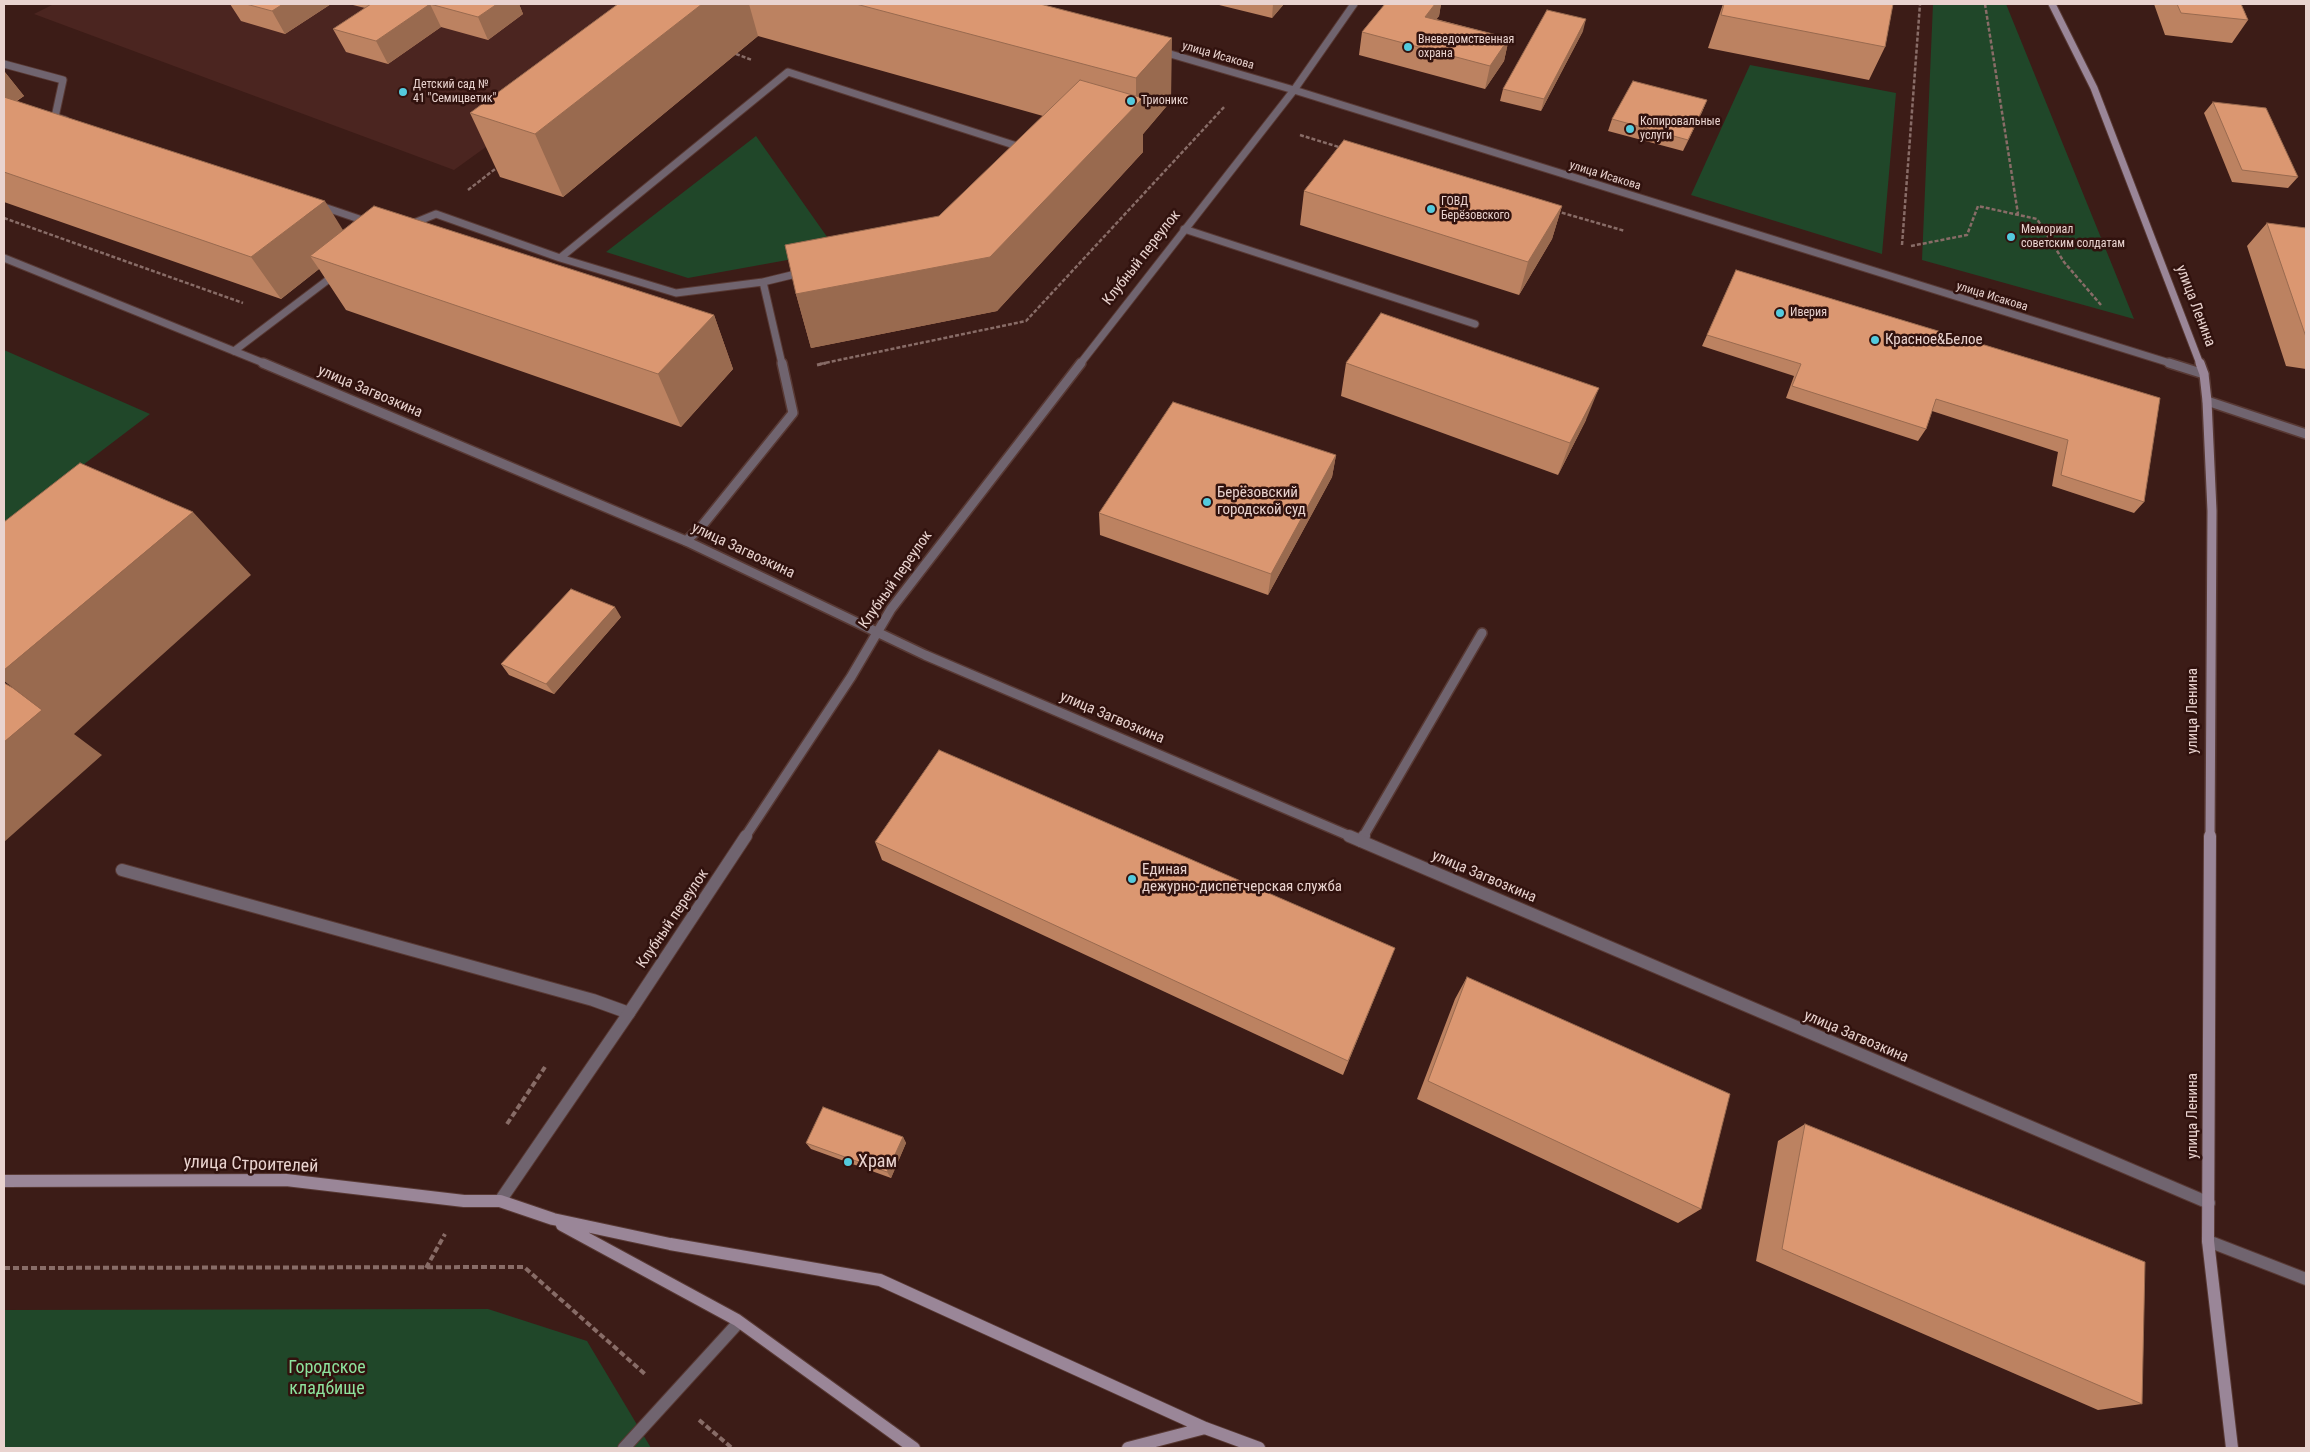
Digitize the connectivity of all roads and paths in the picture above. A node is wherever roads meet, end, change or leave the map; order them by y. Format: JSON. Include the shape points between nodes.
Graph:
{"nodes":[{"id":1,"x":1354,"y":4,"type":"edge"},
{"id":2,"x":1920,"y":4,"type":"edge"},
{"id":3,"x":1985,"y":4,"type":"edge"},
{"id":4,"x":2052,"y":4,"type":"edge"},
{"id":5,"x":1151,"y":48,"type":"edge"},
{"id":6,"x":4,"y":64,"type":"edge"},
{"id":7,"x":1294,"y":90,"type":"junction"},
{"id":8,"x":1228,"y":102,"type":"dead end"},
{"id":9,"x":74,"y":123,"type":"edge"},
{"id":10,"x":1298,"y":135,"type":"dead end"},
{"id":11,"x":1345,"y":149,"type":"edge"},
{"id":12,"x":507,"y":160,"type":"edge"},
{"id":13,"x":1006,"y":161,"type":"edge"},
{"id":14,"x":310,"y":202,"type":"edge"},
{"id":15,"x":1555,"y":210,"type":"edge"},
{"id":16,"x":436,"y":214,"type":"junction"},
{"id":17,"x":2018,"y":214,"type":"junction"},
{"id":18,"x":4,"y":218,"type":"edge"},
{"id":19,"x":376,"y":224,"type":"edge"},
{"id":20,"x":403,"y":228,"type":"edge"},
{"id":21,"x":1184,"y":228,"type":"junction"},
{"id":22,"x":1631,"y":233,"type":"dead end"},
{"id":23,"x":4,"y":258,"type":"edge"},
{"id":24,"x":560,"y":258,"type":"junction"},
{"id":25,"x":341,"y":270,"type":"edge"},
{"id":26,"x":810,"y":271,"type":"edge"},
{"id":27,"x":763,"y":282,"type":"junction"},
{"id":28,"x":279,"y":316,"type":"junction"},
{"id":29,"x":1475,"y":324,"type":"dead end"},
{"id":30,"x":234,"y":351,"type":"junction"},
{"id":31,"x":2143,"y":356,"type":"junction"},
{"id":32,"x":784,"y":372,"type":"junction"},
{"id":33,"x":2204,"y":374,"type":"junction"},
{"id":34,"x":2208,"y":401,"type":"junction"},
{"id":35,"x":2306,"y":434,"type":"edge"},
{"id":36,"x":686,"y":541,"type":"junction"},
{"id":37,"x":877,"y":632,"type":"junction"},
{"id":38,"x":1482,"y":633,"type":"dead end"},
{"id":39,"x":1361,"y":841,"type":"junction"},
{"id":40,"x":122,"y":870,"type":"dead end"},
{"id":41,"x":629,"y":1013,"type":"junction"},
{"id":42,"x":4,"y":1181,"type":"edge"},
{"id":43,"x":500,"y":1201,"type":"junction"},
{"id":44,"x":2209,"y":1204,"type":"junction"},
{"id":45,"x":553,"y":1219,"type":"junction"},
{"id":46,"x":2208,"y":1241,"type":"junction"},
{"id":47,"x":4,"y":1268,"type":"edge"},
{"id":48,"x":2306,"y":1279,"type":"edge"},
{"id":49,"x":739,"y":1322,"type":"junction"},
{"id":50,"x":671,"y":1397,"type":"junction"},
{"id":51,"x":1205,"y":1428,"type":"junction"},
{"id":52,"x":624,"y":1448,"type":"edge"},
{"id":53,"x":732,"y":1448,"type":"edge"},
{"id":54,"x":914,"y":1448,"type":"edge"},
{"id":55,"x":1128,"y":1448,"type":"edge"},
{"id":56,"x":1259,"y":1448,"type":"edge"},
{"id":57,"x":2232,"y":1448,"type":"edge"}],
"edges":[{"from":1,"to":7,"type":"street","name":"Клубный переулок"},
{"from":2,"to":17,"type":"path","via":[[1902,248],[1967,235],[1978,206]]},
{"from":3,"to":17,"type":"path"},
{"from":4,"to":33,"type":"main road","name":"улица Ленина","via":[[2094,88]]},
{"from":5,"to":7,"type":"street","name":"улица Исакова"},
{"from":6,"to":9,"type":"street","via":[[63,80],[55,117]]},
{"from":7,"to":21,"type":"street","name":"Клубный переулок"},
{"from":7,"to":31,"type":"street","name":"улица Исакова"},
{"from":8,"to":32,"type":"path","via":[[1026,321]]},
{"from":10,"to":11,"type":"path"},
{"from":12,"to":16,"type":"path"},
{"from":13,"to":24,"type":"street","via":[[1020,147],[788,72]]},
{"from":14,"to":19,"type":"street"},
{"from":15,"to":22,"type":"path"},
{"from":16,"to":20,"type":"street"},
{"from":16,"to":24,"type":"street"},
{"from":17,"to":31,"type":"path","via":[[2037,219],[2064,262]]},
{"from":18,"to":28,"type":"path"},
{"from":21,"to":29,"type":"street"},
{"from":21,"to":37,"type":"street","name":"Клубный переулок","via":[[944,538]]},
{"from":23,"to":30,"type":"street","name":"улица Загвозкина"},
{"from":24,"to":27,"type":"street","via":[[676,293]]},
{"from":25,"to":28,"type":"street"},
{"from":26,"to":27,"type":"street"},
{"from":27,"to":32,"type":"street"},
{"from":28,"to":30,"type":"street"},
{"from":30,"to":36,"type":"street","name":"улица Загвозкина"},
{"from":31,"to":33,"type":"street","name":"улица Исакова"},
{"from":32,"to":36,"type":"street","via":[[793,413],[701,527]]},
{"from":33,"to":34,"type":"main road","name":"улица Ленина"},
{"from":34,"to":35,"type":"street"},
{"from":34,"to":44,"type":"main road","name":"улица Ленина","via":[[2212,511]]},
{"from":36,"to":37,"type":"street","name":"улица Загвозкина"},
{"from":37,"to":39,"type":"street","name":"улица Загвозкина"},
{"from":37,"to":41,"type":"street","name":"Клубный переулок","via":[[851,677]]},
{"from":38,"to":39,"type":"street"},
{"from":39,"to":44,"type":"street","name":"улица Загвозкина"},
{"from":40,"to":41,"type":"street","via":[[593,1000]]},
{"from":41,"to":43,"type":"street","name":"Клубный переулок"},
{"from":42,"to":43,"type":"main road","name":"улица Строителей","via":[[286,1180],[464,1200]]},
{"from":43,"to":45,"type":"main road","name":"улица Строителей"},
{"from":44,"to":46,"type":"main road","name":"улица Ленина"},
{"from":45,"to":49,"type":"main road"},
{"from":45,"to":51,"type":"main road","via":[[880,1280]]},
{"from":46,"to":48,"type":"street"},
{"from":46,"to":57,"type":"main road","name":"улица Ленина"},
{"from":47,"to":50,"type":"path","via":[[524,1267]]},
{"from":49,"to":50,"type":"street"},
{"from":49,"to":54,"type":"main road"},
{"from":50,"to":52,"type":"street"},
{"from":50,"to":53,"type":"path"},
{"from":51,"to":55,"type":"main road"},
{"from":51,"to":56,"type":"main road"}]}
